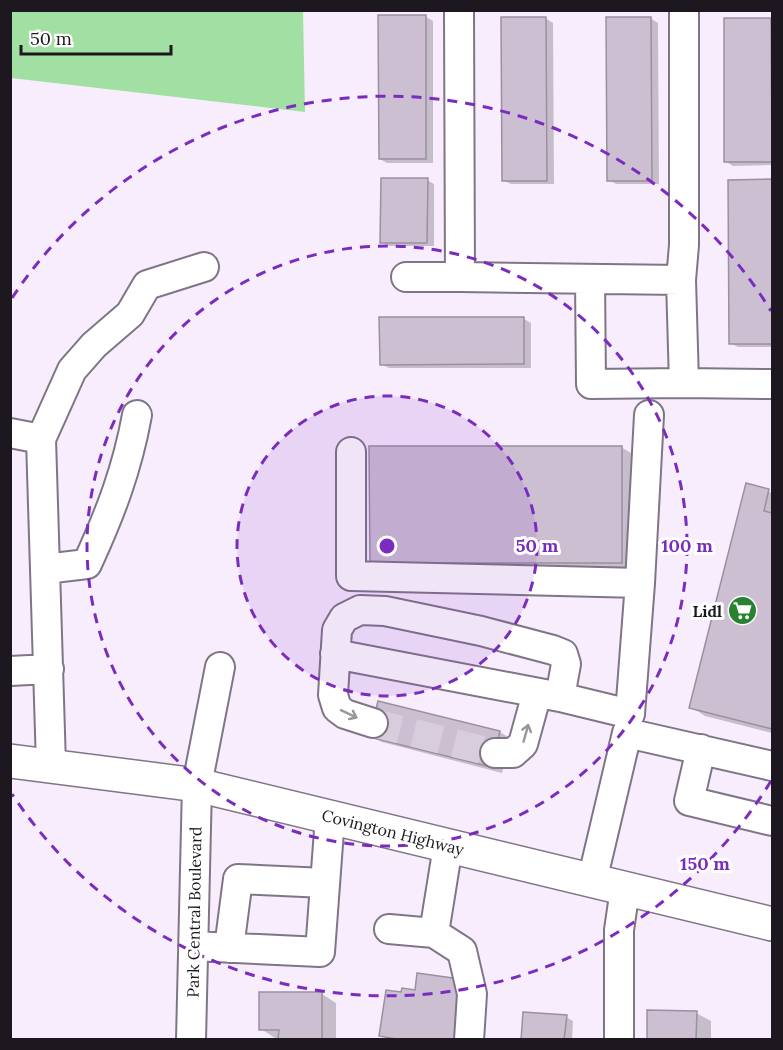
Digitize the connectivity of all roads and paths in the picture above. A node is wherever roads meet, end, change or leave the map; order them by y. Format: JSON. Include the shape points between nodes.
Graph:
{"nodes":[{"id":1,"x":459,"y":10,"type":"edge"},
{"id":2,"x":684,"y":10,"type":"edge"},
{"id":3,"x":204,"y":267,"type":"dead end"},
{"id":4,"x":406,"y":277,"type":"dead end"},
{"id":5,"x":459,"y":277,"type":"junction"},
{"id":6,"x":590,"y":279,"type":"junction"},
{"id":7,"x":681,"y":280,"type":"junction"},
{"id":8,"x":684,"y":383,"type":"junction"},
{"id":9,"x":772,"y":384,"type":"edge"},
{"id":10,"x":137,"y":415,"type":"dead end"},
{"id":11,"x":648,"y":415,"type":"dead end"},
{"id":12,"x":10,"y":433,"type":"edge"},
{"id":13,"x":41,"y":439,"type":"junction"},
{"id":14,"x":351,"y":452,"type":"dead end"},
{"id":15,"x":45,"y":569,"type":"junction"},
{"id":16,"x":640,"y":583,"type":"junction"},
{"id":17,"x":335,"y":654,"type":"junction"},
{"id":18,"x":220,"y":667,"type":"dead end"},
{"id":19,"x":49,"y":669,"type":"junction"},
{"id":20,"x":10,"y":671,"type":"edge"},
{"id":21,"x":549,"y":695,"type":"junction"},
{"id":22,"x":372,"y":723,"type":"tunnel mouth"},
{"id":23,"x":701,"y":749,"type":"junction"},
{"id":24,"x":495,"y":753,"type":"tunnel mouth"},
{"id":25,"x":10,"y":761,"type":"edge"},
{"id":26,"x":51,"y":765,"type":"junction"},
{"id":27,"x":772,"y":766,"type":"edge"},
{"id":28,"x":197,"y":784,"type":"junction"},
{"id":29,"x":330,"y":817,"type":"junction"},
{"id":30,"x":772,"y":821,"type":"edge"},
{"id":31,"x":448,"y":846,"type":"junction"},
{"id":32,"x":592,"y":881,"type":"junction"},
{"id":33,"x":325,"y":883,"type":"junction"},
{"id":34,"x":625,"y":889,"type":"junction"},
{"id":35,"x":772,"y":924,"type":"edge"},
{"id":36,"x":389,"y":928,"type":"dead end"},
{"id":37,"x":434,"y":933,"type":"junction"},
{"id":38,"x":193,"y":946,"type":"junction"},
{"id":39,"x":229,"y":948,"type":"junction"},
{"id":40,"x":191,"y":1040,"type":"edge"},
{"id":41,"x":469,"y":1040,"type":"edge"},
{"id":42,"x":619,"y":1040,"type":"edge"}],
"edges":[{"from":1,"to":5,"type":"street"},
{"from":2,"to":7,"type":"street"},
{"from":3,"to":13,"type":"street","via":[[147,285],[130,314],[72,370]]},
{"from":4,"to":5,"type":"street"},
{"from":5,"to":6,"type":"street"},
{"from":6,"to":7,"type":"street"},
{"from":6,"to":8,"type":"street","via":[[591,384]]},
{"from":7,"to":8,"type":"street"},
{"from":8,"to":9,"type":"street"},
{"from":10,"to":15,"type":"street","via":[[130,456],[87,564]]},
{"from":11,"to":16,"type":"street"},
{"from":12,"to":13,"type":"street"},
{"from":13,"to":15,"type":"street"},
{"from":14,"to":16,"type":"street","via":[[351,576]]},
{"from":15,"to":19,"type":"street"},
{"from":16,"to":21,"type":"street","via":[[630,714]]},
{"from":17,"to":21,"type":"street"},
{"from":17,"to":21,"type":"street","via":[[337,630],[344,618],[360,610],[385,611],[563,654],[566,664]]},
{"from":17,"to":22,"type":"street","one_way":true,"via":[[333,695],[337,708]]},
{"from":18,"to":28,"type":"street","name":"Park Central Boulevard"},
{"from":19,"to":20,"type":"street"},
{"from":19,"to":26,"type":"street"},
{"from":24,"to":21,"type":"street","one_way":true,"via":[[513,753],[523,744]]},
{"from":23,"to":27,"type":"street"},
{"from":23,"to":30,"type":"street","via":[[688,801]]},
{"from":23,"to":32,"type":"street","via":[[627,733]]},
{"from":25,"to":26,"type":"main road","name":"Covington Highway"},
{"from":26,"to":28,"type":"main road","name":"Covington Highway"},
{"from":28,"to":29,"type":"main road","name":"Covington Highway"},
{"from":28,"to":38,"type":"street","name":"Park Central Boulevard"},
{"from":29,"to":31,"type":"main road","name":"Covington Highway"},
{"from":29,"to":33,"type":"street"},
{"from":31,"to":32,"type":"main road","name":"Covington Highway"},
{"from":31,"to":37,"type":"street"},
{"from":32,"to":34,"type":"main road","name":"Covington Highway"},
{"from":33,"to":39,"type":"street","via":[[238,879]]},
{"from":33,"to":39,"type":"street","via":[[320,952]]},
{"from":34,"to":35,"type":"main road","name":"Covington Highway"},
{"from":34,"to":42,"type":"street","via":[[619,930]]},
{"from":36,"to":37,"type":"street"},
{"from":37,"to":41,"type":"street","via":[[462,951],[472,994]]},
{"from":38,"to":39,"type":"street"},
{"from":38,"to":40,"type":"street","name":"Park Central Boulevard"}]}
